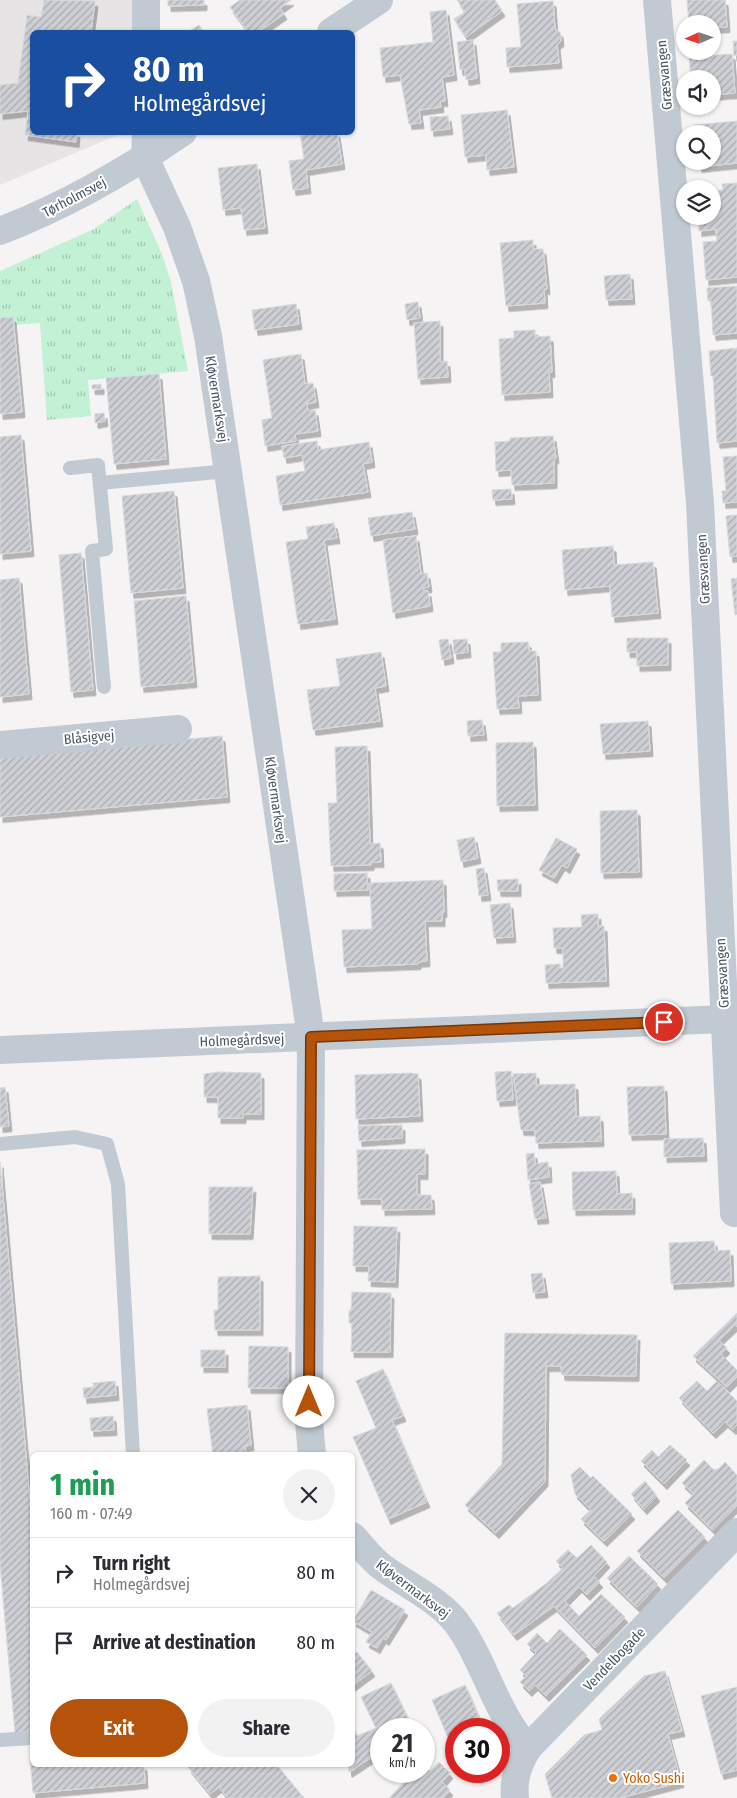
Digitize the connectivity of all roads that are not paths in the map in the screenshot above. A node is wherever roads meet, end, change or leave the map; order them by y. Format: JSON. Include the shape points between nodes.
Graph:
{"nodes":[{"id":1,"x":146,"y":0,"type":"edge"},
{"id":2,"x":378,"y":0,"type":"edge"},
{"id":3,"x":658,"y":0,"type":"edge"},
{"id":4,"x":146,"y":30,"type":"edge"},
{"id":5,"x":334,"y":30,"type":"edge"},
{"id":6,"x":175,"y":135,"type":"edge"},
{"id":7,"x":146,"y":145,"type":"edge"},
{"id":8,"x":0,"y":231,"type":"edge"},
{"id":9,"x":70,"y":468,"type":"dead end"},
{"id":10,"x":228,"y":471,"type":"junction"},
{"id":11,"x":100,"y":483,"type":"junction"},
{"id":12,"x":104,"y":688,"type":"dead end"},
{"id":13,"x":178,"y":729,"type":"dead end"},
{"id":14,"x":0,"y":745,"type":"edge"},
{"id":15,"x":724,"y":1019,"type":"junction"},
{"id":16,"x":311,"y":1037,"type":"junction"},
{"id":17,"x":0,"y":1050,"type":"edge"},
{"id":18,"x":734,"y":1139,"type":"edge"},
{"id":19,"x":0,"y":1144,"type":"edge"},
{"id":20,"x":734,"y":1213,"type":"dead end"},
{"id":21,"x":133,"y":1452,"type":"edge"},
{"id":22,"x":312,"y":1452,"type":"edge"},
{"id":23,"x":737,"y":1532,"type":"edge"},
{"id":24,"x":355,"y":1539,"type":"edge"},
{"id":25,"x":30,"y":1738,"type":"edge"},
{"id":26,"x":0,"y":1740,"type":"edge"},
{"id":27,"x":528,"y":1748,"type":"junction"},
{"id":28,"x":515,"y":1798,"type":"edge"}],
"edges":[{"from":1,"to":4,"type":"street"},
{"from":2,"to":5,"type":"street"},
{"from":3,"to":15,"type":"street","name":"Græsvangen","via":[[700,503]]},
{"from":6,"to":7,"type":"street","name":"Tørholmsvej"},
{"from":7,"to":8,"type":"street","name":"Tørholmsvej","via":[[42,215]]},
{"from":7,"to":10,"type":"street","name":"Kløvermarksvej","via":[[196,281],[208,336]]},
{"from":9,"to":11,"type":"lane","via":[[98,465]]},
{"from":10,"to":11,"type":"lane"},
{"from":10,"to":16,"type":"street","name":"Kløvermarksvej"},
{"from":11,"to":12,"type":"lane","via":[[106,549],[92,551]]},
{"from":13,"to":14,"type":"street","name":"Blåsigvej"},
{"from":15,"to":16,"type":"street","name":"Holmegårdsvej"},
{"from":15,"to":18,"type":"street","name":"Græsvangen"},
{"from":16,"to":17,"type":"street","name":"Holmegårdsvej"},
{"from":16,"to":22,"type":"street","name":"Kløvermarksvej","via":[[309,1421]]},
{"from":18,"to":20,"type":"street","name":"Græsvangen"},
{"from":19,"to":21,"type":"lane","via":[[75,1137],[107,1144],[118,1184]]},
{"from":23,"to":27,"type":"street","name":"Vendelbogade"},
{"from":24,"to":27,"type":"street","name":"Kløvermarksvej","via":[[380,1566],[432,1600],[455,1620],[478,1657],[513,1732]]},
{"from":25,"to":26,"type":"lane"},
{"from":27,"to":28,"type":"street","name":"Vendelbogade","via":[[517,1768]]}]}
